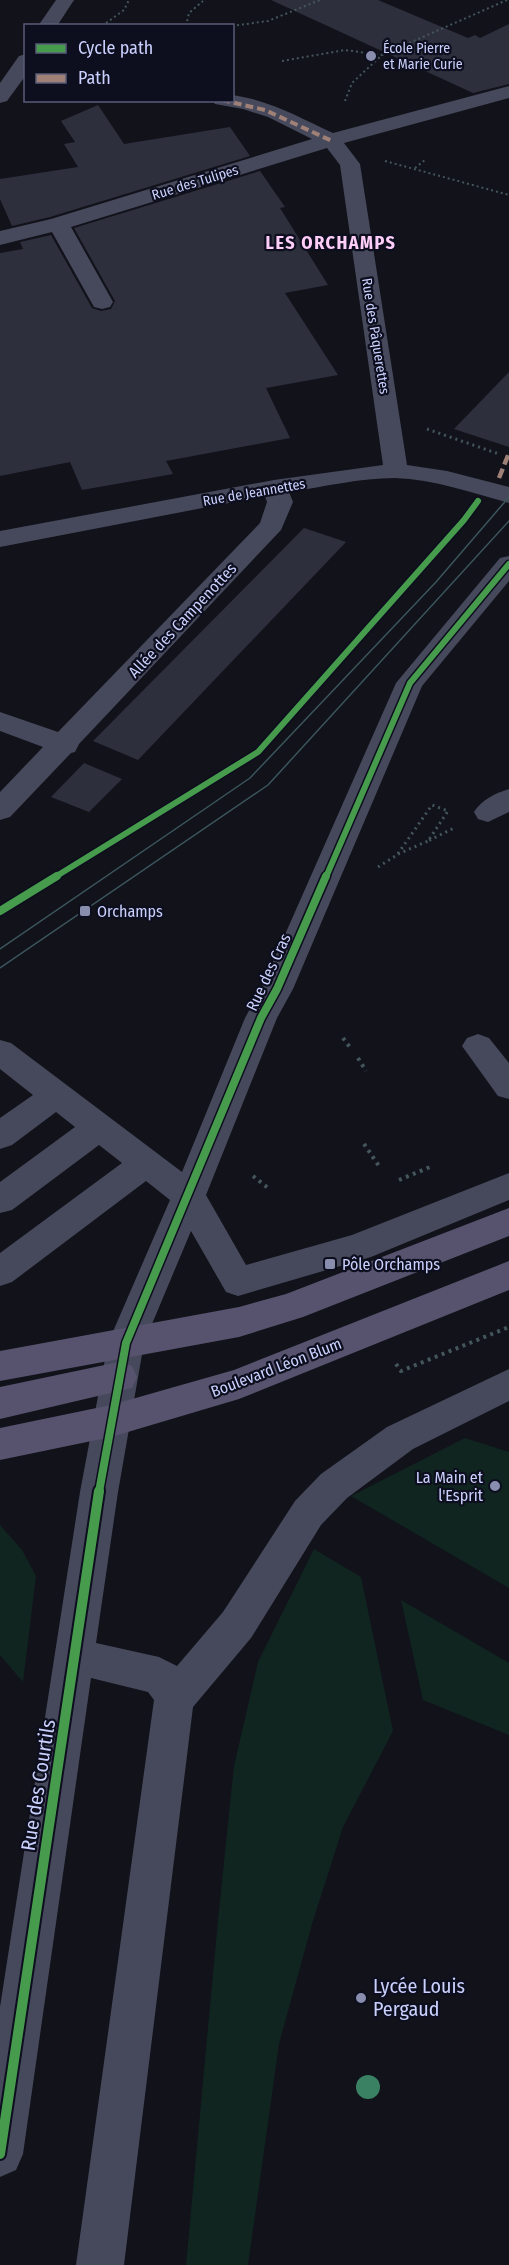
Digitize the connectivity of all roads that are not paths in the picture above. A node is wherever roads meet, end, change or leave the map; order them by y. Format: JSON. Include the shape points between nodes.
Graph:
{"nodes":[{"id":1,"x":65,"y":0,"type":"edge"},
{"id":2,"x":48,"y":24,"type":"edge"},
{"id":3,"x":20,"y":55,"type":"edge"},
{"id":4,"x":509,"y":92,"type":"edge"},
{"id":5,"x":0,"y":97,"type":"edge"},
{"id":6,"x":234,"y":102,"type":"edge"},
{"id":7,"x":332,"y":141,"type":"junction"},
{"id":8,"x":58,"y":224,"type":"junction"},
{"id":9,"x":0,"y":238,"type":"edge"},
{"id":10,"x":102,"y":302,"type":"dead end"},
{"id":11,"x":396,"y":471,"type":"junction"},
{"id":12,"x":274,"y":487,"type":"junction"},
{"id":13,"x":509,"y":495,"type":"edge"},
{"id":14,"x":0,"y":539,"type":"edge"},
{"id":15,"x":509,"y":564,"type":"edge"},
{"id":16,"x":0,"y":721,"type":"edge"},
{"id":17,"x":64,"y":745,"type":"junction"},
{"id":18,"x":0,"y":810,"type":"edge"},
{"id":19,"x":478,"y":1046,"type":"dead end"},
{"id":20,"x":0,"y":1052,"type":"edge"},
{"id":21,"x":509,"y":1087,"type":"edge"},
{"id":22,"x":56,"y":1095,"type":"junction"},
{"id":23,"x":99,"y":1127,"type":"junction"},
{"id":24,"x":0,"y":1136,"type":"edge"},
{"id":25,"x":146,"y":1163,"type":"junction"},
{"id":26,"x":509,"y":1186,"type":"edge"},
{"id":27,"x":189,"y":1196,"type":"junction"},
{"id":28,"x":0,"y":1200,"type":"edge"},
{"id":29,"x":509,"y":1222,"type":"edge"},
{"id":30,"x":0,"y":1272,"type":"edge"},
{"id":31,"x":509,"y":1275,"type":"edge"},
{"id":32,"x":122,"y":1360,"type":"junction"},
{"id":33,"x":0,"y":1366,"type":"edge"},
{"id":34,"x":509,"y":1384,"type":"edge"},
{"id":35,"x":0,"y":1403,"type":"edge"},
{"id":36,"x":111,"y":1421,"type":"junction"},
{"id":37,"x":0,"y":1444,"type":"edge"},
{"id":38,"x":75,"y":1656,"type":"junction"},
{"id":39,"x":174,"y":1699,"type":"junction"},
{"id":40,"x":0,"y":2154,"type":"edge"},
{"id":41,"x":100,"y":2265,"type":"edge"}],
"edges":[{"from":1,"to":2,"type":"street"},
{"from":3,"to":5,"type":"street"},
{"from":4,"to":7,"type":"street"},
{"from":6,"to":7,"type":"street","via":[[275,113]]},
{"from":7,"to":8,"type":"street","name":"Rue des Tulipes"},
{"from":7,"to":11,"type":"street","name":"Rue des Pâquerettes","via":[[350,164]]},
{"from":8,"to":9,"type":"street","name":"Rue des Tulipes"},
{"from":8,"to":10,"type":"street"},
{"from":11,"to":12,"type":"street","name":"Rue de Jeannettes"},
{"from":11,"to":13,"type":"street","name":"Rue de Jeannettes","via":[[447,478]]},
{"from":12,"to":14,"type":"street","name":"Rue de Jeannettes"},
{"from":12,"to":17,"type":"street","name":"Allée des Campenottes","via":[[280,502],[272,525]]},
{"from":15,"to":27,"type":"street","name":"Rue des Cras","via":[[410,684],[261,1018]]},
{"from":16,"to":17,"type":"street"},
{"from":17,"to":18,"type":"street","name":"Allée des Campenottes"},
{"from":19,"to":21,"type":"street"},
{"from":20,"to":22,"type":"street"},
{"from":22,"to":23,"type":"street"},
{"from":22,"to":24,"type":"street"},
{"from":23,"to":25,"type":"street"},
{"from":23,"to":28,"type":"street"},
{"from":25,"to":27,"type":"street"},
{"from":25,"to":30,"type":"street"},
{"from":26,"to":27,"type":"street","via":[[359,1247],[238,1282]]},
{"from":27,"to":32,"type":"street","name":"Rue des Cras"},
{"from":29,"to":32,"type":"main road","via":[[291,1307]]},
{"from":31,"to":36,"type":"main road","name":"Boulevard Léon Blum","via":[[239,1384]]},
{"from":32,"to":33,"type":"main road"},
{"from":32,"to":35,"type":"main road"},
{"from":32,"to":36,"type":"street","name":"Rue des Cras"},
{"from":34,"to":39,"type":"street","via":[[400,1438],[334,1486],[309,1513],[237,1625]]},
{"from":36,"to":37,"type":"main road","name":"Boulevard Léon Blum"},
{"from":36,"to":38,"type":"street","name":"Rue des Courtils"},
{"from":38,"to":39,"type":"street","via":[[159,1676]]},
{"from":38,"to":40,"type":"street","name":"Rue des Courtils"},
{"from":39,"to":41,"type":"street"}]}
